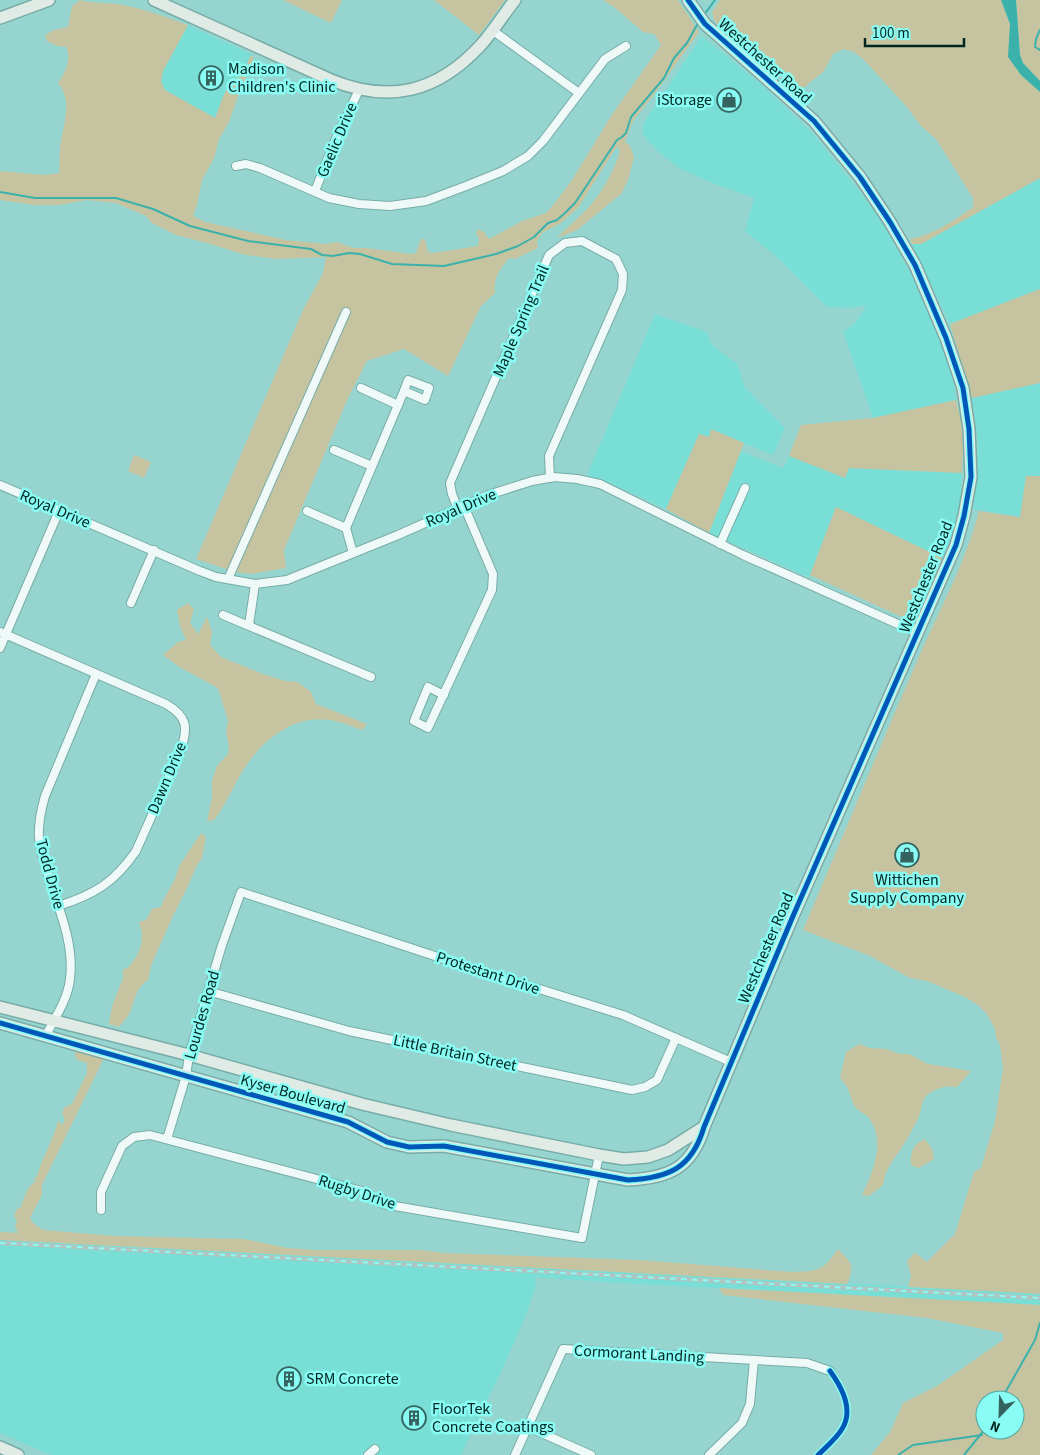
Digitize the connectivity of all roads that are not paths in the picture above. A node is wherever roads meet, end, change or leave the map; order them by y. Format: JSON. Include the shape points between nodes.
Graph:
{"nodes":[{"id":1,"x":49,"y":0,"type":"edge"},
{"id":2,"x":154,"y":0,"type":"edge"},
{"id":3,"x":515,"y":0,"type":"edge"},
{"id":4,"x":688,"y":0,"type":"edge"},
{"id":5,"x":0,"y":18,"type":"edge"},
{"id":6,"x":492,"y":30,"type":"junction"},
{"id":7,"x":626,"y":46,"type":"dead end"},
{"id":8,"x":359,"y":90,"type":"junction"},
{"id":9,"x":579,"y":93,"type":"junction"},
{"id":10,"x":236,"y":166,"type":"dead end"},
{"id":11,"x":315,"y":191,"type":"junction"},
{"id":12,"x":346,"y":312,"type":"dead end"},
{"id":13,"x":361,"y":388,"type":"dead end"},
{"id":14,"x":404,"y":391,"type":"dead end"},
{"id":15,"x":398,"y":405,"type":"junction"},
{"id":16,"x":334,"y":450,"type":"dead end"},
{"id":17,"x":372,"y":466,"type":"junction"},
{"id":18,"x":550,"y":478,"type":"junction"},
{"id":19,"x":0,"y":485,"type":"edge"},
{"id":20,"x":745,"y":488,"type":"dead end"},
{"id":21,"x":461,"y":507,"type":"junction"},
{"id":22,"x":59,"y":511,"type":"junction"},
{"id":23,"x":307,"y":511,"type":"dead end"},
{"id":24,"x":346,"y":528,"type":"junction"},
{"id":25,"x":720,"y":544,"type":"junction"},
{"id":26,"x":154,"y":550,"type":"junction"},
{"id":27,"x":353,"y":553,"type":"junction"},
{"id":28,"x":228,"y":579,"type":"junction"},
{"id":29,"x":255,"y":584,"type":"junction"},
{"id":30,"x":131,"y":603,"type":"dead end"},
{"id":31,"x":223,"y":615,"type":"dead end"},
{"id":32,"x":249,"y":625,"type":"junction"},
{"id":33,"x":3,"y":633,"type":"edge"},
{"id":34,"x":918,"y":633,"type":"junction"},
{"id":35,"x":0,"y":648,"type":"edge"},
{"id":36,"x":96,"y":674,"type":"junction"},
{"id":37,"x":371,"y":678,"type":"dead end"},
{"id":38,"x":444,"y":695,"type":"junction"},
{"id":39,"x":241,"y":892,"type":"joint"},
{"id":40,"x":58,"y":906,"type":"junction"},
{"id":41,"x":208,"y":991,"type":"junction"},
{"id":42,"x":0,"y":1007,"type":"edge"},
{"id":43,"x":53,"y":1021,"type":"junction"},
{"id":44,"x":0,"y":1023,"type":"edge"},
{"id":45,"x":46,"y":1035,"type":"junction"},
{"id":46,"x":676,"y":1038,"type":"junction"},
{"id":47,"x":189,"y":1055,"type":"junction"},
{"id":48,"x":731,"y":1062,"type":"junction"},
{"id":49,"x":186,"y":1076,"type":"junction"},
{"id":50,"x":704,"y":1127,"type":"junction"},
{"id":51,"x":167,"y":1139,"type":"junction"},
{"id":52,"x":599,"y":1155,"type":"junction"},
{"id":53,"x":594,"y":1174,"type":"junction"},
{"id":54,"x":101,"y":1210,"type":"dead end"},
{"id":55,"x":754,"y":1360,"type":"junction"},
{"id":56,"x":830,"y":1371,"type":"dead end"},
{"id":57,"x":528,"y":1427,"type":"junction"},
{"id":58,"x":0,"y":1447,"type":"edge"},
{"id":59,"x":375,"y":1449,"type":"dead end"},
{"id":60,"x":18,"y":1455,"type":"edge"},
{"id":61,"x":368,"y":1455,"type":"edge"},
{"id":62,"x":515,"y":1455,"type":"edge"},
{"id":63,"x":591,"y":1455,"type":"edge"},
{"id":64,"x":709,"y":1455,"type":"edge"}],
"edges":[{"from":1,"to":5,"type":"street"},
{"from":2,"to":8,"type":"street"},
{"from":3,"to":6,"type":"street"},
{"from":4,"to":34,"type":"street","name":"Westchester Road","via":[[701,19],[814,121],[860,177],[915,265],[949,346],[963,388],[971,476],[956,545]]},
{"from":6,"to":8,"type":"street","via":[[466,60],[425,86],[375,93]]},
{"from":6,"to":9,"type":"street"},
{"from":7,"to":9,"type":"street","via":[[605,59]]},
{"from":8,"to":11,"type":"street","name":"Gaelic Drive"},
{"from":9,"to":11,"type":"street","via":[[543,142],[528,156],[466,186],[426,200],[390,206],[352,203]]},
{"from":10,"to":11,"type":"street","via":[[246,164],[260,168]]},
{"from":12,"to":28,"type":"street"},
{"from":13,"to":15,"type":"street"},
{"from":14,"to":15,"type":"street"},
{"from":15,"to":17,"type":"street"},
{"from":16,"to":17,"type":"street"},
{"from":17,"to":24,"type":"street"},
{"from":18,"to":21,"type":"street","name":"Royal Drive","via":[[497,492]]},
{"from":18,"to":21,"type":"street","name":"Maple Spring Trail","via":[[549,456],[622,290],[623,274],[616,259],[582,241],[565,243],[549,255],[450,483],[452,494]]},
{"from":18,"to":25,"type":"street","name":"Royal Drive","via":[[600,484]]},
{"from":19,"to":22,"type":"street","name":"Royal Drive"},
{"from":20,"to":25,"type":"street"},
{"from":21,"to":27,"type":"street","name":"Royal Drive"},
{"from":21,"to":38,"type":"street","name":"Maple Spring Trail","via":[[493,574],[492,590]]},
{"from":22,"to":26,"type":"street","name":"Royal Drive"},
{"from":22,"to":33,"type":"street"},
{"from":23,"to":24,"type":"street"},
{"from":24,"to":27,"type":"street"},
{"from":25,"to":34,"type":"street","name":"Royal Drive"},
{"from":26,"to":28,"type":"street","name":"Royal Drive","via":[[200,571]]},
{"from":26,"to":30,"type":"street"},
{"from":27,"to":29,"type":"street","name":"Royal Drive","via":[[286,580]]},
{"from":28,"to":29,"type":"street","name":"Royal Drive"},
{"from":29,"to":32,"type":"street"},
{"from":31,"to":32,"type":"street"},
{"from":32,"to":37,"type":"street"},
{"from":33,"to":35,"type":"street"},
{"from":33,"to":36,"type":"street","name":"Dawn Drive"},
{"from":34,"to":48,"type":"street","name":"Westchester Road"},
{"from":36,"to":40,"type":"street","name":"Todd Drive","via":[[45,796],[40,817],[42,853]]},
{"from":36,"to":40,"type":"street","name":"Dawn Drive","via":[[178,710],[185,723],[186,734],[136,851],[127,864],[108,883],[92,893]]},
{"from":38,"to":38,"type":"street","name":"Maple Spring Trail","via":[[428,728],[414,721],[428,687]]},
{"from":39,"to":41,"type":"street","name":"Lourdes Road"},
{"from":39,"to":46,"type":"street","name":"Protestant Drive","via":[[623,1016]]},
{"from":40,"to":43,"type":"street","name":"Todd Drive","via":[[71,962],[70,981]]},
{"from":41,"to":46,"type":"street","name":"Little Britain Street","via":[[349,1032],[632,1090],[657,1080]]},
{"from":41,"to":47,"type":"street","name":"Lourdes Road"},
{"from":42,"to":43,"type":"street","name":"Kyser Boulevard"},
{"from":43,"to":45,"type":"street","name":"Todd Drive"},
{"from":43,"to":47,"type":"street","name":"Kyser Boulevard"},
{"from":44,"to":45,"type":"street","name":"Kyser Boulevard"},
{"from":45,"to":49,"type":"street","name":"Kyser Boulevard"},
{"from":46,"to":48,"type":"street","name":"Protestant Drive"},
{"from":47,"to":49,"type":"street","name":"Lourdes Road"},
{"from":47,"to":52,"type":"street","name":"Kyser Boulevard","via":[[362,1104]]},
{"from":48,"to":50,"type":"street","name":"Westchester Road"},
{"from":49,"to":51,"type":"street","name":"Lourdes Road"},
{"from":49,"to":53,"type":"street","name":"Kyser Boulevard","via":[[348,1122],[394,1144],[444,1146]]},
{"from":50,"to":52,"type":"street","name":"Kyser Boulevard","via":[[668,1150],[648,1157],[624,1159]]},
{"from":50,"to":53,"type":"street","name":"Kyser Boulevard","via":[[689,1158],[670,1173],[651,1179],[628,1180]]},
{"from":51,"to":53,"type":"street","name":"Rugby Drive","via":[[362,1191],[383,1204],[582,1238]]},
{"from":51,"to":54,"type":"street","name":"Rugby Drive","via":[[150,1135],[134,1137],[122,1146],[101,1192]]},
{"from":52,"to":53,"type":"street","name":"Rugby Drive"},
{"from":55,"to":56,"type":"street","name":"Cormorant Landing","via":[[807,1362]]},
{"from":55,"to":57,"type":"street","name":"Cormorant Landing","via":[[563,1349]]},
{"from":55,"to":64,"type":"street","via":[[750,1404],[742,1423]]},
{"from":57,"to":62,"type":"street","name":"Cormorant Landing"},
{"from":57,"to":63,"type":"street"},
{"from":58,"to":60,"type":"street"},
{"from":59,"to":61,"type":"street"}]}
